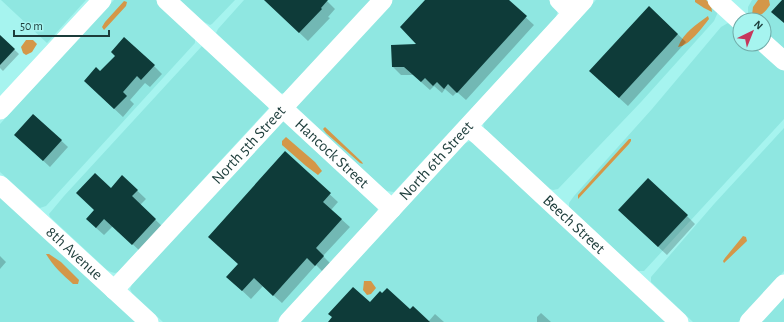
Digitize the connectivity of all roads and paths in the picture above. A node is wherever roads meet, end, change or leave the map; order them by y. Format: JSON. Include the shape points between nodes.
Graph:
{"nodes":[{"id":1,"x":102,"y":0,"type":"edge"},
{"id":2,"x":166,"y":0,"type":"edge"},
{"id":3,"x":383,"y":0,"type":"edge"},
{"id":4,"x":559,"y":0,"type":"edge"},
{"id":5,"x":717,"y":0,"type":"edge"},
{"id":6,"x":578,"y":6,"type":"edge"},
{"id":7,"x":732,"y":14,"type":"edge"},
{"id":8,"x":772,"y":50,"type":"edge"},
{"id":9,"x":784,"y":61,"type":"edge"},
{"id":10,"x":283,"y":107,"type":"junction"},
{"id":11,"x":0,"y":110,"type":"edge"},
{"id":12,"x":468,"y":127,"type":"junction"},
{"id":13,"x":0,"y":184,"type":"edge"},
{"id":14,"x":392,"y":208,"type":"junction"},
{"id":15,"x":784,"y":284,"type":"edge"},
{"id":16,"x":114,"y":290,"type":"junction"},
{"id":17,"x":149,"y":322,"type":"edge"},
{"id":18,"x":288,"y":322,"type":"edge"},
{"id":19,"x":679,"y":322,"type":"edge"},
{"id":20,"x":750,"y":322,"type":"edge"}],
"edges":[{"from":1,"to":11,"type":"street"},
{"from":2,"to":10,"type":"street","name":"Hancock Street"},
{"from":3,"to":10,"type":"street","name":"North 5th Street"},
{"from":4,"to":6,"type":"street"},
{"from":5,"to":7,"type":"street"},
{"from":6,"to":12,"type":"street","name":"North 6th Street"},
{"from":8,"to":9,"type":"street"},
{"from":10,"to":14,"type":"street","name":"Hancock Street"},
{"from":10,"to":16,"type":"street","name":"North 5th Street"},
{"from":12,"to":14,"type":"street","name":"North 6th Street"},
{"from":12,"to":19,"type":"street","name":"Beech Street"},
{"from":13,"to":16,"type":"street","name":"8th Avenue"},
{"from":14,"to":18,"type":"street","name":"North 6th Street"},
{"from":15,"to":20,"type":"street"},
{"from":16,"to":17,"type":"street","name":"8th Avenue"}]}
